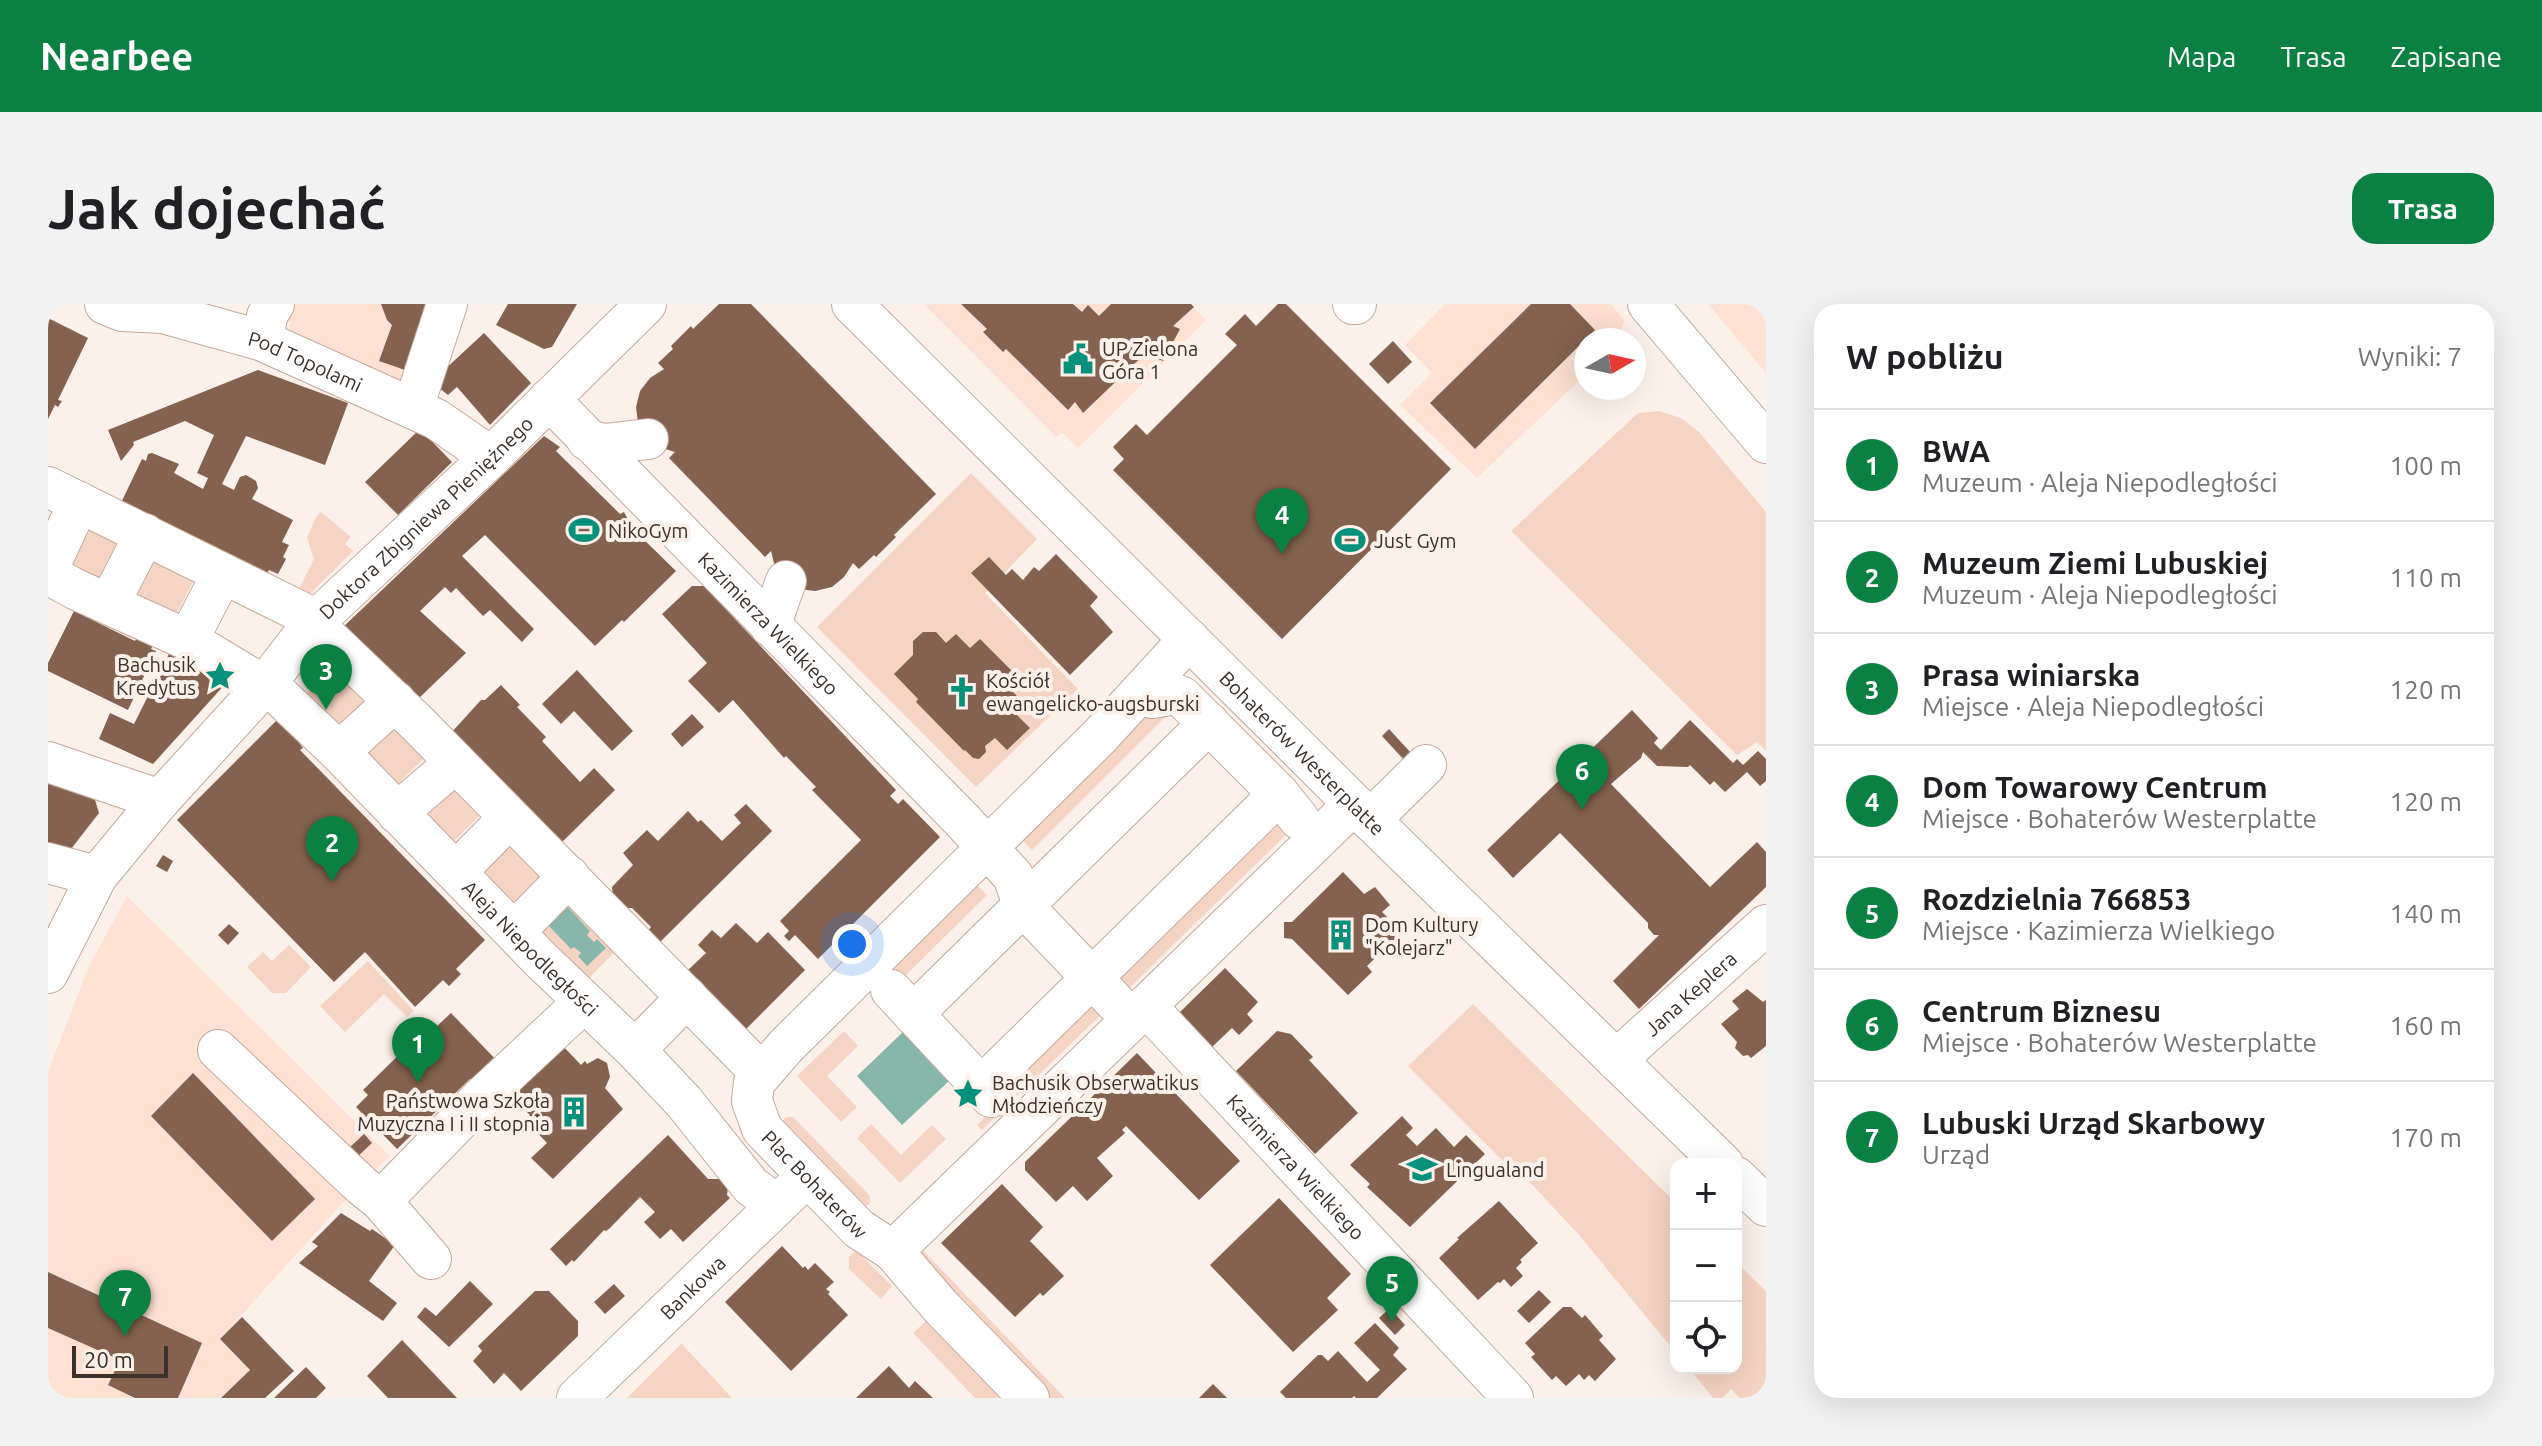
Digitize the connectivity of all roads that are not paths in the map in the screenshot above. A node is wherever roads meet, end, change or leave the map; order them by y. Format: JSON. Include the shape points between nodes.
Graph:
{"nodes":[{"id":1,"x":105,"y":304,"type":"edge"},
{"id":2,"x":447,"y":304,"type":"edge"},
{"id":3,"x":646,"y":304,"type":"edge"},
{"id":4,"x":1648,"y":304,"type":"edge"},
{"id":5,"x":861,"y":307,"type":"edge"},
{"id":6,"x":158,"y":309,"type":"edge"},
{"id":7,"x":269,"y":322,"type":"edge"},
{"id":8,"x":549,"y":399,"type":"junction"},
{"id":9,"x":413,"y":408,"type":"junction"},
{"id":10,"x":648,"y":439,"type":"dead end"},
{"id":11,"x":587,"y":440,"type":"junction"},
{"id":12,"x":1766,"y":443,"type":"edge"},
{"id":13,"x":491,"y":457,"type":"junction"},
{"id":14,"x":64,"y":494,"type":"edge"},
{"id":15,"x":145,"y":534,"type":"junction"},
{"id":16,"x":48,"y":571,"type":"edge"},
{"id":17,"x":222,"y":574,"type":"junction"},
{"id":18,"x":786,"y":581,"type":"dead end"},
{"id":19,"x":109,"y":604,"type":"junction"},
{"id":20,"x":770,"y":626,"type":"junction"},
{"id":21,"x":320,"y":629,"type":"junction"},
{"id":22,"x":1189,"y":639,"type":"junction"},
{"id":23,"x":188,"y":640,"type":"junction"},
{"id":24,"x":271,"y":690,"type":"junction"},
{"id":25,"x":1152,"y":698,"type":"dead end"},
{"id":26,"x":395,"y":701,"type":"junction"},
{"id":27,"x":1209,"y":723,"type":"junction"},
{"id":28,"x":339,"y":752,"type":"junction"},
{"id":29,"x":48,"y":762,"type":"edge"},
{"id":30,"x":455,"y":763,"type":"junction"},
{"id":31,"x":1426,"y":765,"type":"dead end"},
{"id":32,"x":160,"y":800,"type":"junction"},
{"id":33,"x":1362,"y":812,"type":"junction"},
{"id":34,"x":397,"y":813,"type":"junction"},
{"id":35,"x":509,"y":818,"type":"junction"},
{"id":36,"x":988,"y":848,"type":"junction"},
{"id":37,"x":48,"y":863,"type":"edge"},
{"id":38,"x":457,"y":871,"type":"junction"},
{"id":39,"x":97,"y":876,"type":"junction"},
{"id":40,"x":569,"y":876,"type":"junction"},
{"id":41,"x":1024,"y":907,"type":"junction"},
{"id":42,"x":1766,"y":925,"type":"edge"},
{"id":43,"x":515,"y":931,"type":"junction"},
{"id":44,"x":48,"y":973,"type":"edge"},
{"id":45,"x":1117,"y":995,"type":"junction"},
{"id":46,"x":687,"y":997,"type":"junction"},
{"id":47,"x":584,"y":1002,"type":"junction"},
{"id":48,"x":218,"y":1050,"type":"dead end"},
{"id":49,"x":635,"y":1050,"type":"junction"},
{"id":50,"x":1616,"y":1060,"type":"junction"},
{"id":51,"x":761,"y":1073,"type":"junction"},
{"id":52,"x":1717,"y":1158,"type":"edge"},
{"id":53,"x":807,"y":1175,"type":"junction"},
{"id":54,"x":1742,"y":1183,"type":"edge"},
{"id":55,"x":381,"y":1201,"type":"junction"},
{"id":56,"x":777,"y":1205,"type":"junction"},
{"id":57,"x":1766,"y":1206,"type":"edge"},
{"id":58,"x":893,"y":1251,"type":"junction"},
{"id":59,"x":431,"y":1259,"type":"dead end"},
{"id":60,"x":577,"y":1398,"type":"edge"},
{"id":61,"x":1029,"y":1398,"type":"edge"},
{"id":62,"x":1513,"y":1398,"type":"edge"}],
"edges":[{"from":1,"to":6,"type":"street","name":"Pod Topolami","via":[[122,311]]},
{"from":2,"to":9,"type":"street"},
{"from":3,"to":8,"type":"street","name":"Doktora Zbigniewa Pieniężnego"},
{"from":4,"to":12,"type":"street"},
{"from":5,"to":22,"type":"street","name":"Bohaterów Westerplatte"},
{"from":6,"to":7,"type":"street","name":"Pod Topolami"},
{"from":7,"to":9,"type":"street","name":"Pod Topolami"},
{"from":8,"to":11,"type":"street","name":"Kazimierza Wielkiego"},
{"from":8,"to":13,"type":"street","name":"Doktora Zbigniewa Pieniężnego"},
{"from":9,"to":13,"type":"street","name":"Pod Topolami"},
{"from":10,"to":11,"type":"street","via":[[604,444]]},
{"from":11,"to":20,"type":"street","name":"Kazimierza Wielkiego"},
{"from":13,"to":21,"type":"street","name":"Doktora Zbigniewa Pieniężnego"},
{"from":14,"to":15,"type":"street","name":"Aleja Niepodległości"},
{"from":14,"to":16,"type":"street","name":"Aleja Niepodległości"},
{"from":15,"to":17,"type":"street","name":"Aleja Niepodległości"},
{"from":15,"to":19,"type":"street"},
{"from":16,"to":19,"type":"street","name":"Aleja Niepodległości"},
{"from":17,"to":21,"type":"street","name":"Aleja Niepodległości","via":[[301,612]]},
{"from":17,"to":23,"type":"street"},
{"from":18,"to":20,"type":"street"},
{"from":19,"to":23,"type":"street","name":"Aleja Niepodległości"},
{"from":20,"to":36,"type":"street","name":"Kazimierza Wielkiego"},
{"from":21,"to":24,"type":"street"},
{"from":21,"to":26,"type":"street","name":"Aleja Niepodległości"},
{"from":22,"to":33,"type":"street","name":"Bohaterów Westerplatte"},
{"from":22,"to":36,"type":"street"},
{"from":23,"to":24,"type":"street","name":"Aleja Niepodległości"},
{"from":24,"to":28,"type":"street","name":"Aleja Niepodległości"},
{"from":24,"to":32,"type":"street"},
{"from":25,"to":27,"type":"street","via":[[1182,697]]},
{"from":26,"to":28,"type":"street"},
{"from":26,"to":30,"type":"street","name":"Aleja Niepodległości"},
{"from":27,"to":41,"type":"street"},
{"from":27,"to":45,"type":"street","via":[[1289,806]]},
{"from":28,"to":34,"type":"street","name":"Aleja Niepodległości"},
{"from":29,"to":32,"type":"street"},
{"from":30,"to":34,"type":"street"},
{"from":30,"to":35,"type":"street","name":"Aleja Niepodległości"},
{"from":31,"to":33,"type":"street"},
{"from":32,"to":39,"type":"street"},
{"from":33,"to":45,"type":"street"},
{"from":33,"to":50,"type":"street","name":"Bohaterów Westerplatte"},
{"from":34,"to":38,"type":"street","name":"Aleja Niepodległości"},
{"from":35,"to":38,"type":"street"},
{"from":35,"to":40,"type":"street","name":"Aleja Niepodległości"},
{"from":36,"to":41,"type":"street","name":"Kazimierza Wielkiego","via":[[1013,876]]},
{"from":36,"to":51,"type":"street"},
{"from":37,"to":39,"type":"street"},
{"from":38,"to":43,"type":"street","name":"Aleja Niepodległości"},
{"from":39,"to":44,"type":"street"},
{"from":40,"to":43,"type":"street"},
{"from":40,"to":46,"type":"street","name":"Aleja Niepodległości"},
{"from":41,"to":45,"type":"street","name":"Kazimierza Wielkiego"},
{"from":41,"to":45,"type":"street","via":[[902,1002],[986,1091]]},
{"from":42,"to":50,"type":"street","name":"Jana Keplera"},
{"from":43,"to":47,"type":"street","name":"Aleja Niepodległości"},
{"from":45,"to":58,"type":"street"},
{"from":45,"to":62,"type":"street","name":"Kazimierza Wielkiego"},
{"from":46,"to":49,"type":"street"},
{"from":46,"to":51,"type":"street","name":"Aleja Niepodległości"},
{"from":47,"to":49,"type":"street","name":"Aleja Niepodległości"},
{"from":47,"to":55,"type":"street"},
{"from":48,"to":55,"type":"street"},
{"from":49,"to":56,"type":"street","name":"Aleja Niepodległości","via":[[751,1186]]},
{"from":50,"to":52,"type":"street","name":"Bohaterów Westerplatte"},
{"from":51,"to":53,"type":"street","name":"Plac Bohaterów","via":[[752,1101],[762,1129]]},
{"from":53,"to":56,"type":"street","name":"Bankowa"},
{"from":53,"to":58,"type":"street","name":"Plac Bohaterów","via":[[859,1229]]},
{"from":54,"to":57,"type":"street"},
{"from":55,"to":59,"type":"street"},
{"from":56,"to":60,"type":"street","name":"Bankowa"},
{"from":58,"to":61,"type":"street"}]}
